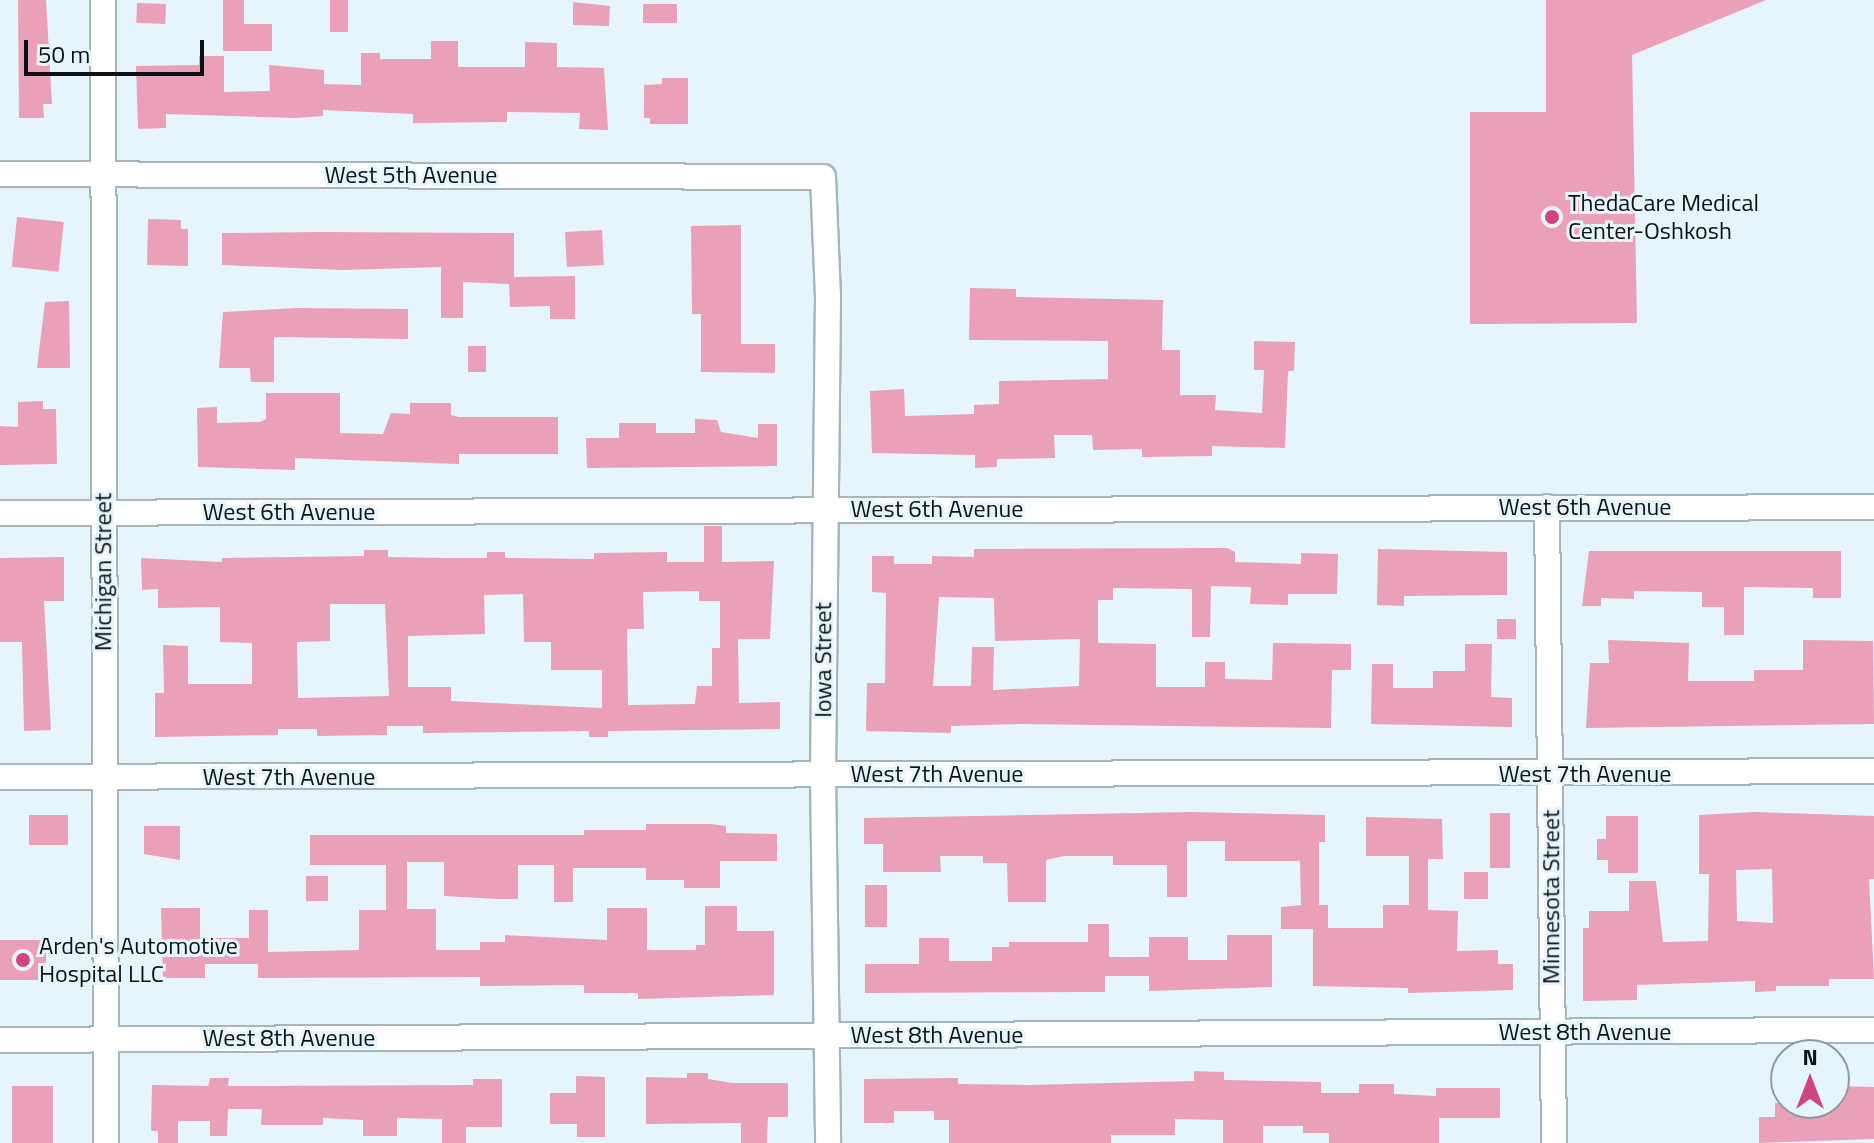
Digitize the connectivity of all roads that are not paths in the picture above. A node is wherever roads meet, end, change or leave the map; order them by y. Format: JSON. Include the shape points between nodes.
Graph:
{"nodes":[{"id":1,"x":103,"y":0,"type":"edge"},
{"id":2,"x":0,"y":174,"type":"edge"},
{"id":3,"x":105,"y":174,"type":"junction"},
{"id":4,"x":823,"y":177,"type":"joint"},
{"id":5,"x":1547,"y":507,"type":"junction"},
{"id":6,"x":1874,"y":507,"type":"edge"},
{"id":7,"x":823,"y":509,"type":"junction"},
{"id":8,"x":0,"y":513,"type":"edge"},
{"id":9,"x":103,"y":513,"type":"junction"},
{"id":10,"x":1874,"y":771,"type":"edge"},
{"id":11,"x":1551,"y":774,"type":"junction"},
{"id":12,"x":823,"y":775,"type":"junction"},
{"id":13,"x":0,"y":777,"type":"edge"},
{"id":14,"x":105,"y":778,"type":"junction"},
{"id":15,"x":1874,"y":1030,"type":"edge"},
{"id":16,"x":1552,"y":1033,"type":"junction"},
{"id":17,"x":826,"y":1035,"type":"junction"},
{"id":18,"x":103,"y":1038,"type":"junction"},
{"id":19,"x":0,"y":1040,"type":"edge"},
{"id":20,"x":106,"y":1143,"type":"edge"},
{"id":21,"x":828,"y":1143,"type":"edge"},
{"id":22,"x":1554,"y":1143,"type":"edge"}],
"edges":[{"from":1,"to":3,"type":"street","name":"Michigan Street"},
{"from":2,"to":3,"type":"street","name":"West 5th Avenue"},
{"from":3,"to":4,"type":"street","name":"West 5th Avenue"},
{"from":3,"to":9,"type":"street","name":"Michigan Street"},
{"from":4,"to":7,"type":"street","name":"Iowa Street","via":[[828,297]]},
{"from":5,"to":6,"type":"street","name":"West 6th Avenue"},
{"from":5,"to":7,"type":"street","name":"West 6th Avenue"},
{"from":5,"to":11,"type":"street","name":"Minnesota Street"},
{"from":7,"to":9,"type":"street","name":"West 6th Avenue"},
{"from":7,"to":12,"type":"street","name":"Iowa Street"},
{"from":8,"to":9,"type":"street","name":"West 6th Avenue"},
{"from":9,"to":14,"type":"street","name":"Michigan Street"},
{"from":10,"to":11,"type":"street","name":"West 7th Avenue"},
{"from":11,"to":12,"type":"street","name":"West 7th Avenue"},
{"from":11,"to":16,"type":"street","name":"Minnesota Street"},
{"from":12,"to":14,"type":"street","name":"West 7th Avenue"},
{"from":12,"to":17,"type":"street","name":"Iowa Street"},
{"from":13,"to":14,"type":"street","name":"West 7th Avenue"},
{"from":14,"to":18,"type":"street","name":"Michigan Street"},
{"from":15,"to":16,"type":"street","name":"West 8th Avenue"},
{"from":16,"to":17,"type":"street","name":"West 8th Avenue"},
{"from":16,"to":22,"type":"street","name":"Minnesota Street"},
{"from":17,"to":18,"type":"street","name":"West 8th Avenue"},
{"from":17,"to":21,"type":"street","name":"Iowa Street"},
{"from":18,"to":19,"type":"street","name":"West 8th Avenue"},
{"from":18,"to":20,"type":"street","name":"Michigan Street"}]}
